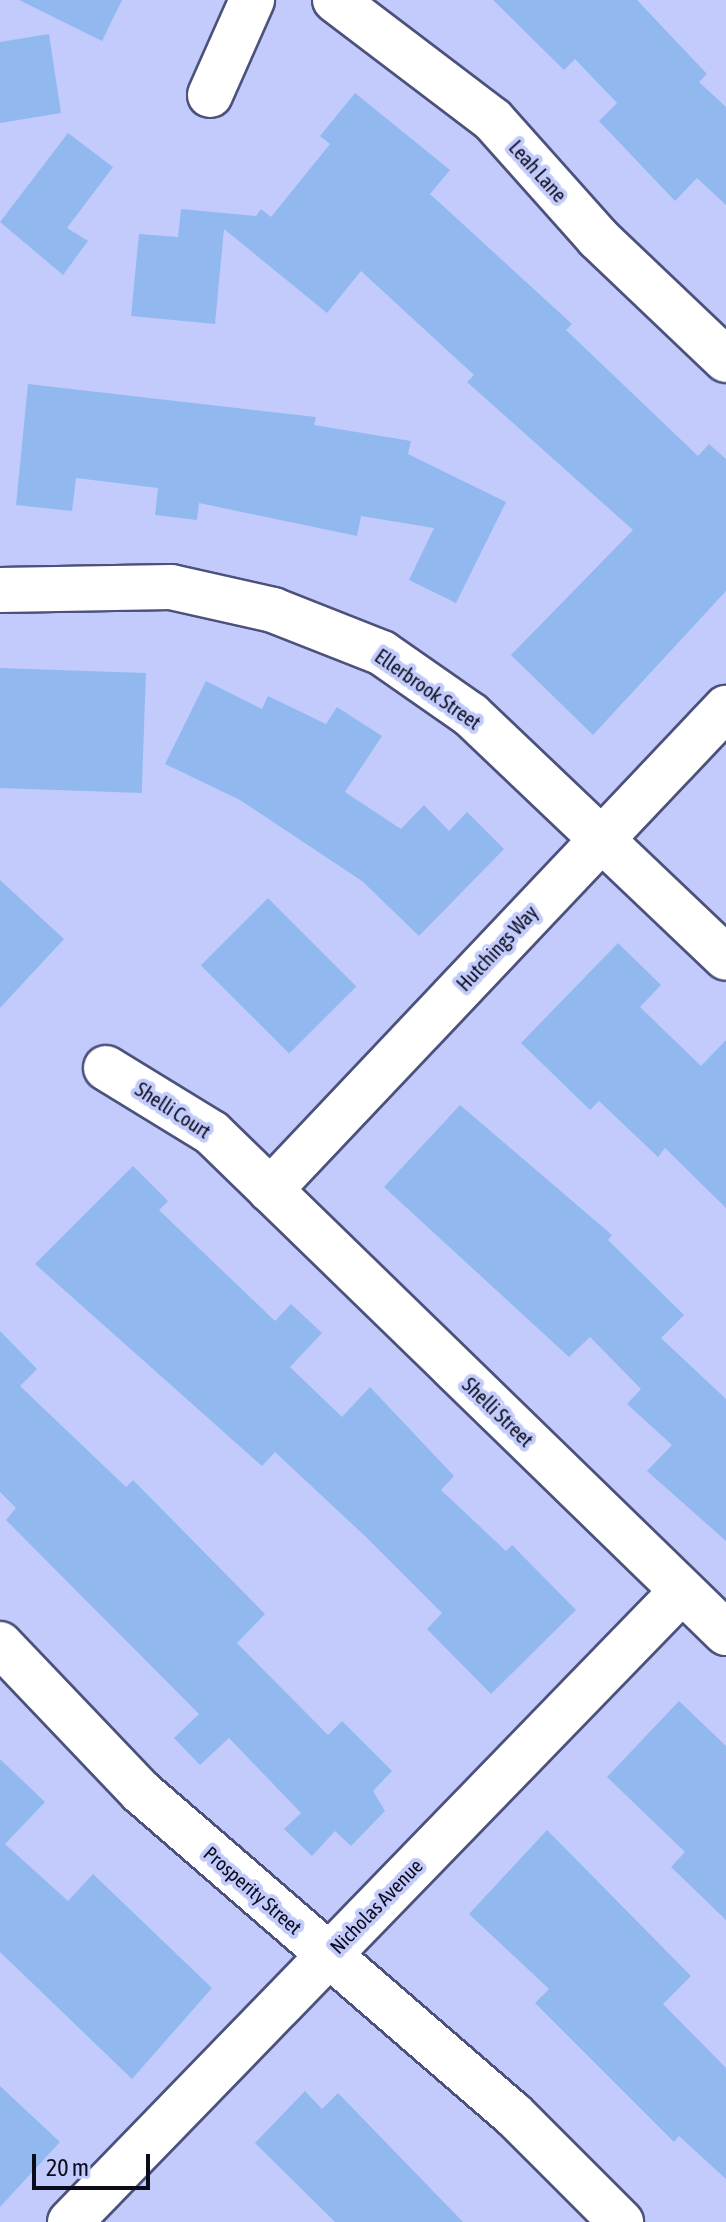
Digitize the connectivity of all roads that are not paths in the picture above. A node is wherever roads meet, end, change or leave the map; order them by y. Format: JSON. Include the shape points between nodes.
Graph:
{"nodes":[{"id":1,"x":252,"y":0,"type":"edge"},
{"id":2,"x":335,"y":0,"type":"edge"},
{"id":3,"x":210,"y":95,"type":"dead end"},
{"id":4,"x":726,"y":360,"type":"edge"},
{"id":5,"x":0,"y":590,"type":"edge"},
{"id":6,"x":726,"y":708,"type":"edge"},
{"id":7,"x":601,"y":838,"type":"junction"},
{"id":8,"x":726,"y":958,"type":"edge"},
{"id":9,"x":106,"y":1068,"type":"dead end"},
{"id":10,"x":270,"y":1190,"type":"junction"},
{"id":11,"x":682,"y":1591,"type":"junction"},
{"id":12,"x":726,"y":1633,"type":"edge"},
{"id":13,"x":0,"y":1644,"type":"edge"},
{"id":14,"x":328,"y":1956,"type":"junction"},
{"id":15,"x":70,"y":2222,"type":"edge"},
{"id":16,"x":621,"y":2222,"type":"edge"}],
"edges":[{"from":1,"to":3,"type":"street"},
{"from":2,"to":4,"type":"street","name":"Leah Lane","via":[[493,120],[598,238]]},
{"from":5,"to":7,"type":"street","name":"Ellerbrook Street","via":[[171,587],[273,610],[382,653],[471,715]]},
{"from":6,"to":7,"type":"street","name":"Hutchings Way"},
{"from":7,"to":8,"type":"street","name":"Ellerbrook Street"},
{"from":7,"to":10,"type":"street","name":"Hutchings Way"},
{"from":9,"to":10,"type":"street","name":"Shelli Court","via":[[212,1133]]},
{"from":10,"to":11,"type":"street","name":"Shelli Street"},
{"from":11,"to":12,"type":"street","name":"Shelli Street"},
{"from":11,"to":14,"type":"street","name":"Nicholas Avenue"},
{"from":13,"to":14,"type":"street","name":"Prosperity Street","via":[[141,1792]]},
{"from":14,"to":15,"type":"street","name":"Nicholas Avenue"},
{"from":14,"to":16,"type":"street","name":"Prosperity Street","via":[[513,2114]]}]}
